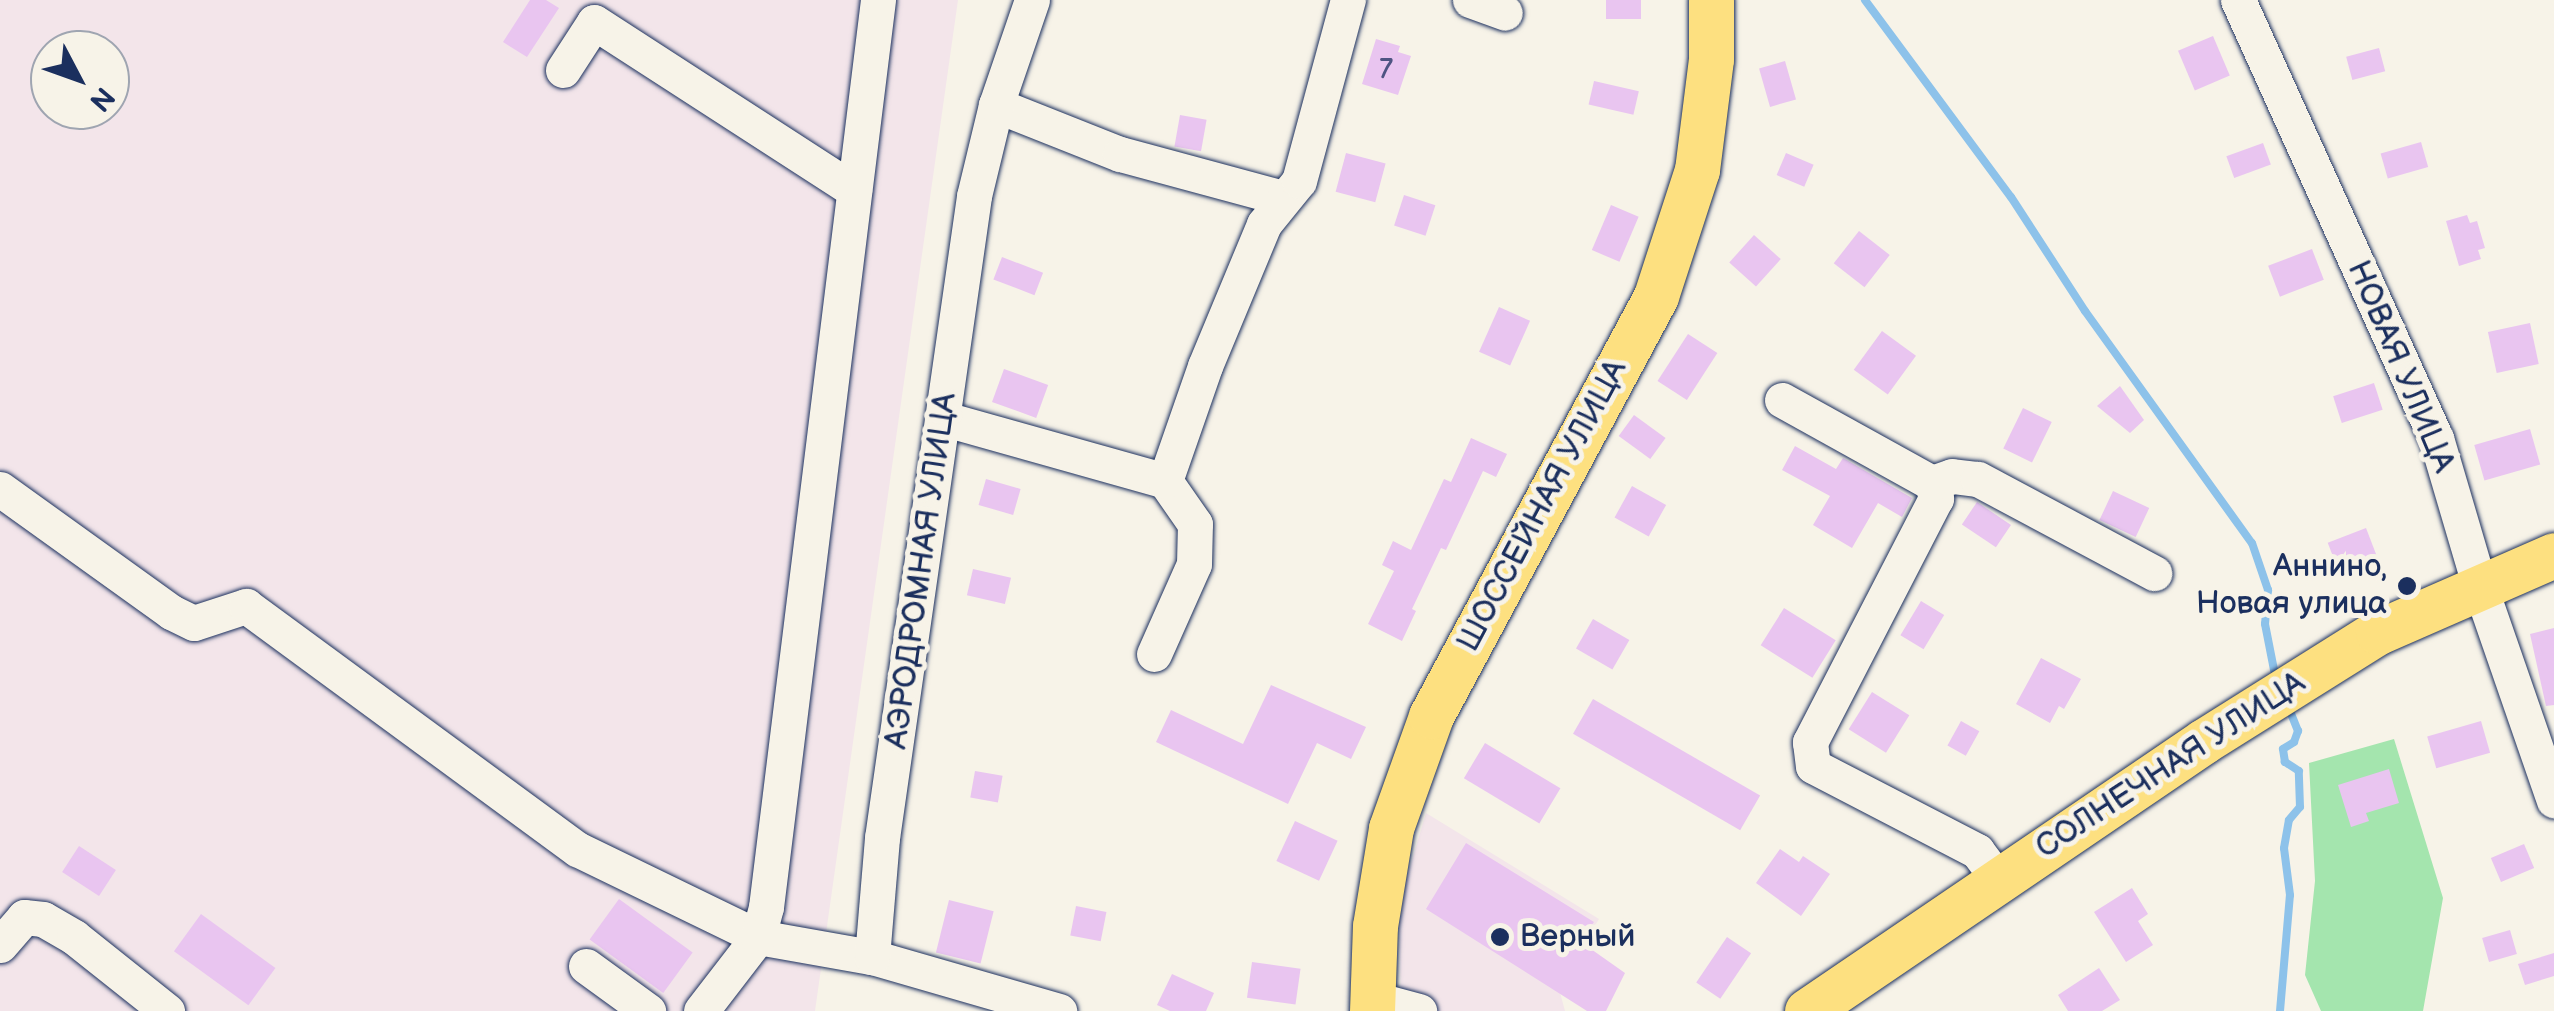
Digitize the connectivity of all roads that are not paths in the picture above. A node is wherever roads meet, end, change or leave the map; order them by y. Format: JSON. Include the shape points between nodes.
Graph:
{"nodes":[{"id":1,"x":878,"y":0,"type":"edge"},
{"id":2,"x":1032,"y":0,"type":"edge"},
{"id":3,"x":1348,"y":0,"type":"edge"},
{"id":4,"x":1470,"y":0,"type":"edge"},
{"id":5,"x":1711,"y":0,"type":"edge"},
{"id":6,"x":2238,"y":0,"type":"edge"},
{"id":7,"x":1505,"y":12,"type":"dead end"},
{"id":8,"x":563,"y":70,"type":"dead end"},
{"id":9,"x":996,"y":105,"type":"junction"},
{"id":10,"x":854,"y":190,"type":"junction"},
{"id":11,"x":1283,"y":198,"type":"junction"},
{"id":12,"x":1782,"y":400,"type":"dead end"},
{"id":13,"x":945,"y":419,"type":"junction"},
{"id":14,"x":1165,"y":481,"type":"junction"},
{"id":15,"x":1932,"y":483,"type":"junction"},
{"id":16,"x":0,"y":488,"type":"edge"},
{"id":17,"x":2554,"y":555,"type":"edge"},
{"id":18,"x":2154,"y":574,"type":"dead end"},
{"id":19,"x":2479,"y":584,"type":"junction"},
{"id":20,"x":1154,"y":654,"type":"dead end"},
{"id":21,"x":2554,"y":800,"type":"edge"},
{"id":22,"x":1998,"y":880,"type":"junction"},
{"id":23,"x":758,"y":938,"type":"junction"},
{"id":24,"x":0,"y":946,"type":"edge"},
{"id":25,"x":872,"y":958,"type":"junction"},
{"id":26,"x":586,"y":966,"type":"dead end"},
{"id":27,"x":1371,"y":1004,"type":"edge"},
{"id":28,"x":167,"y":1011,"type":"edge"},
{"id":29,"x":648,"y":1011,"type":"edge"},
{"id":30,"x":702,"y":1011,"type":"edge"},
{"id":31,"x":1059,"y":1011,"type":"edge"},
{"id":32,"x":1418,"y":1011,"type":"edge"},
{"id":33,"x":1807,"y":1011,"type":"edge"}],
"edges":[{"from":1,"to":10,"type":"street"},
{"from":2,"to":9,"type":"street","name":"АЭРОДРОМНАЯ УЛИЦА"},
{"from":3,"to":11,"type":"street","via":[[1299,180]]},
{"from":4,"to":7,"type":"street"},
{"from":5,"to":27,"type":"main road","name":"ШОССЕЙНАЯ УЛИЦА","via":[[1711,59],[1696,170],[1656,296],[1432,716],[1391,828]]},
{"from":6,"to":19,"type":"street","name":"НОВАЯ УЛИЦА","via":[[2436,438]]},
{"from":8,"to":10,"type":"street","via":[[594,22]]},
{"from":9,"to":11,"type":"street","via":[[1120,154]]},
{"from":9,"to":13,"type":"street","name":"АЭРОДРОМНАЯ УЛИЦА","via":[[974,196]]},
{"from":10,"to":23,"type":"street"},
{"from":11,"to":14,"type":"street","via":[[1257,241]]},
{"from":12,"to":15,"type":"street"},
{"from":13,"to":14,"type":"street"},
{"from":13,"to":25,"type":"street","name":"АЭРОДРОМНАЯ УЛИЦА","via":[[882,838]]},
{"from":14,"to":20,"type":"street","via":[[1195,524],[1194,564]]},
{"from":15,"to":18,"type":"street","via":[[1952,476],[1978,479]]},
{"from":15,"to":22,"type":"street","via":[[1931,515],[1810,742],[1812,766],[1976,851]]},
{"from":16,"to":23,"type":"street","via":[[171,612],[194,623],[246,606],[578,849]]},
{"from":17,"to":19,"type":"main road","name":"СОЛНЕЧНАЯ УЛИЦА"},
{"from":19,"to":21,"type":"street","name":"НОВАЯ УЛИЦА"},
{"from":19,"to":22,"type":"main road","name":"СОЛНЕЧНАЯ УЛИЦА","via":[[2362,642]]},
{"from":22,"to":33,"type":"main road","name":"СОЛНЕЧНАЯ УЛИЦА"},
{"from":23,"to":25,"type":"street"},
{"from":23,"to":30,"type":"street"},
{"from":24,"to":28,"type":"street","via":[[24,918],[43,919]]},
{"from":25,"to":31,"type":"street"},
{"from":26,"to":29,"type":"street"},
{"from":27,"to":32,"type":"street"}]}
